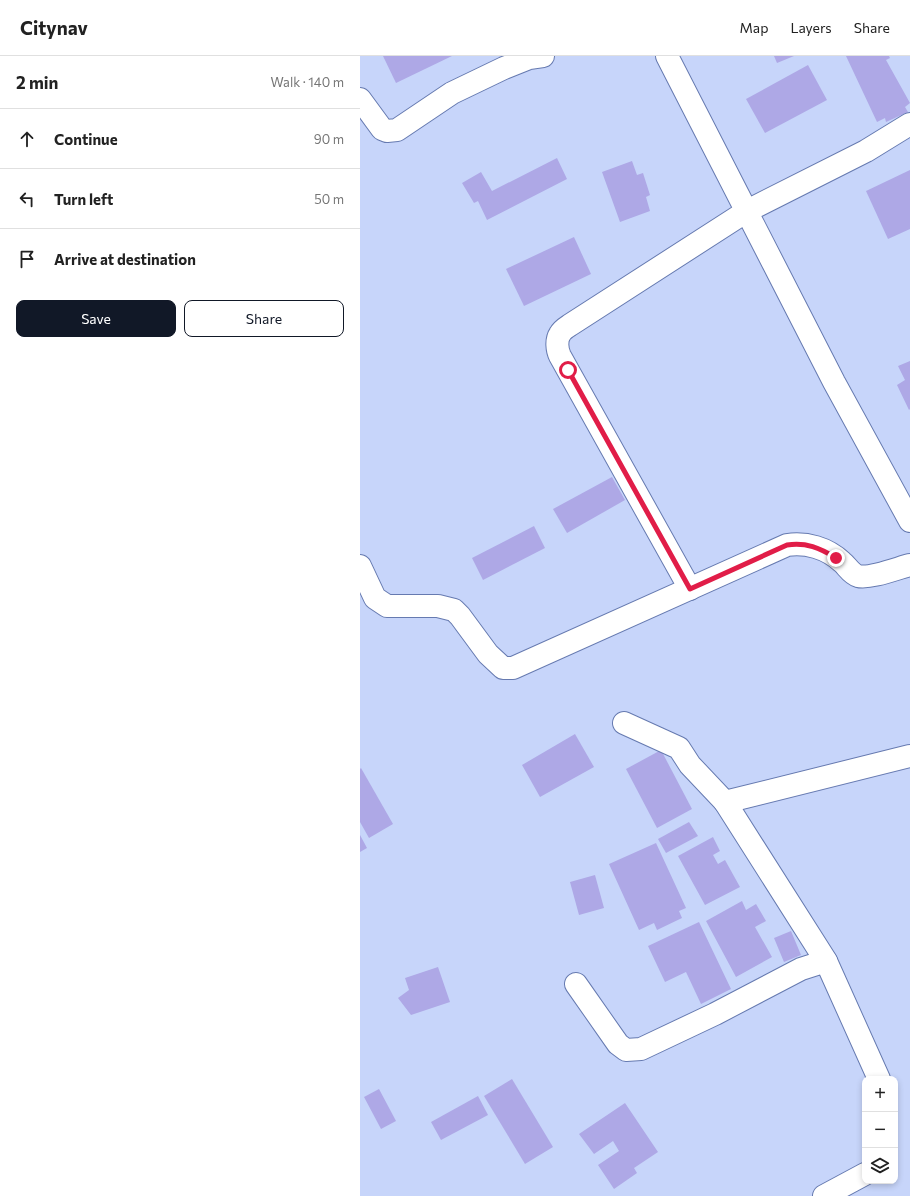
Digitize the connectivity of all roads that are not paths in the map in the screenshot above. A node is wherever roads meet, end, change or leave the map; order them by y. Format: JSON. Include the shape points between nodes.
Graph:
{"nodes":[{"id":1,"x":542,"y":56,"type":"edge"},
{"id":2,"x":667,"y":56,"type":"edge"},
{"id":3,"x":360,"y":99,"type":"edge"},
{"id":4,"x":910,"y":124,"type":"edge"},
{"id":5,"x":747,"y":211,"type":"junction"},
{"id":6,"x":910,"y":521,"type":"edge"},
{"id":7,"x":910,"y":565,"type":"edge"},
{"id":8,"x":360,"y":566,"type":"edge"},
{"id":9,"x":690,"y":589,"type":"junction"},
{"id":10,"x":624,"y":723,"type":"dead end"},
{"id":11,"x":910,"y":756,"type":"edge"},
{"id":12,"x":725,"y":802,"type":"junction"},
{"id":13,"x":826,"y":961,"type":"junction"},
{"id":14,"x":576,"y":984,"type":"dead end"},
{"id":15,"x":878,"y":1076,"type":"edge"},
{"id":16,"x":862,"y":1176,"type":"edge"},
{"id":17,"x":824,"y":1196,"type":"edge"}],
"edges":[{"from":1,"to":3,"type":"street","via":[[529,58],[504,68],[452,93],[397,130],[382,129]]},
{"from":2,"to":5,"type":"street"},
{"from":4,"to":5,"type":"street","via":[[866,151]]},
{"from":5,"to":6,"type":"street","via":[[834,382]]},
{"from":5,"to":9,"type":"street","via":[[570,325],[560,334],[557,344],[557,351]]},
{"from":7,"to":9,"type":"street","via":[[861,576],[824,550],[798,543],[787,545]]},
{"from":8,"to":9,"type":"street","via":[[375,598],[387,606],[438,606],[454,610],[488,654],[503,668],[513,668]]},
{"from":10,"to":12,"type":"street","via":[[680,748],[690,765]]},
{"from":11,"to":12,"type":"street"},
{"from":12,"to":13,"type":"street"},
{"from":13,"to":14,"type":"street","via":[[801,969],[641,1049],[626,1050],[618,1044]]},
{"from":13,"to":15,"type":"street"},
{"from":16,"to":17,"type":"street"}]}
